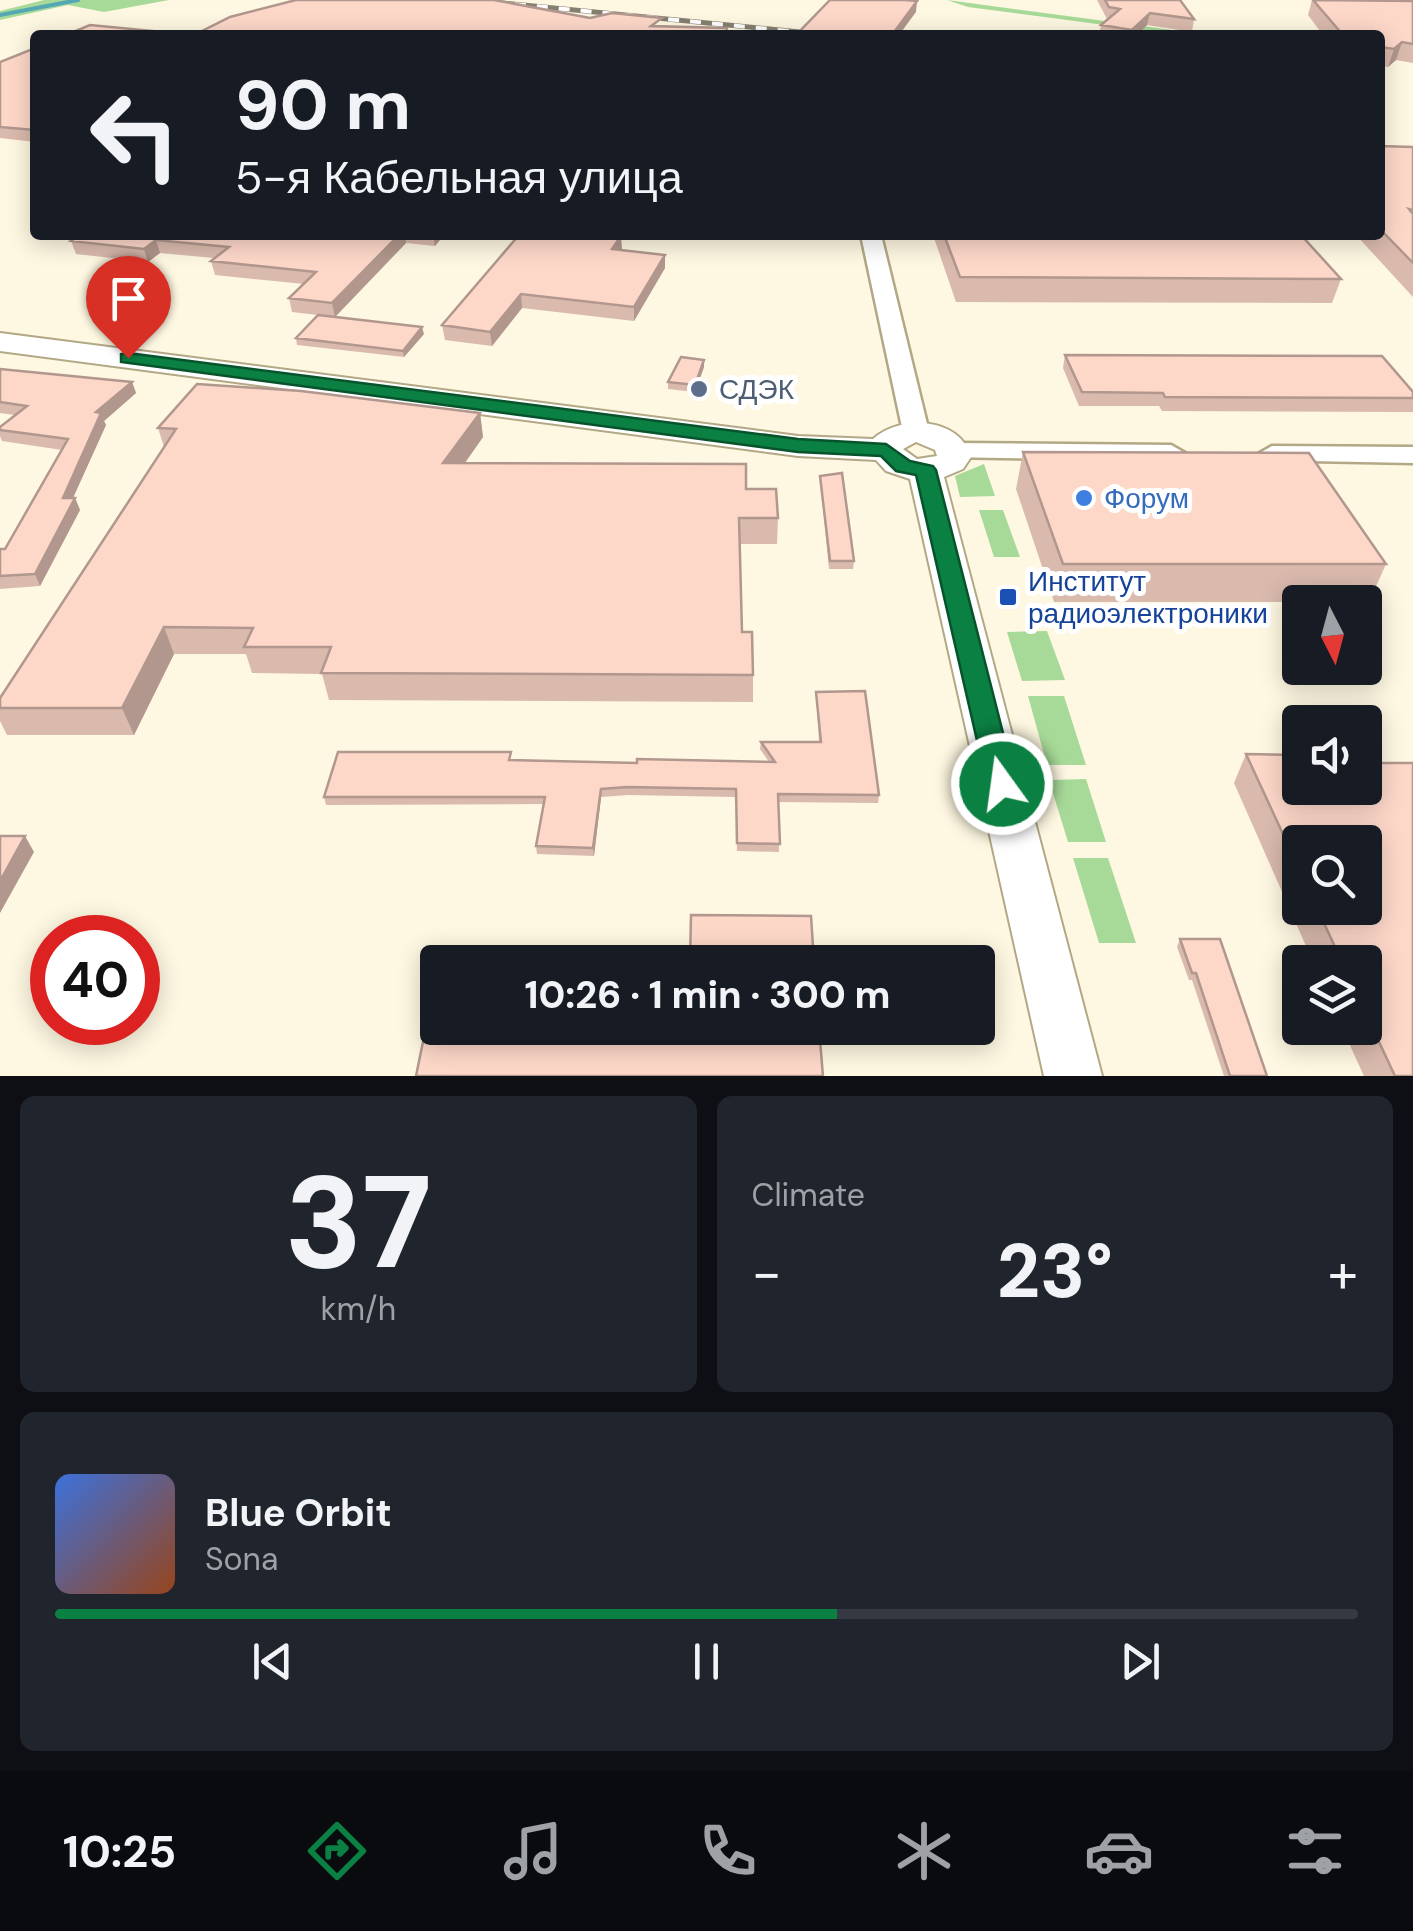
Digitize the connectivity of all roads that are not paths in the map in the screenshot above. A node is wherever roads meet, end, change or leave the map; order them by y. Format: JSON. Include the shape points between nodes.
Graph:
{"nodes":[{"id":1,"x":872,"y":240,"type":"edge"},
{"id":2,"x":0,"y":342,"type":"edge"},
{"id":3,"x":920,"y":451,"type":"junction"},
{"id":4,"x":1200,"y":453,"type":"edge"},
{"id":5,"x":1239,"y":454,"type":"edge"},
{"id":6,"x":1413,"y":455,"type":"edge"},
{"id":7,"x":1073,"y":1076,"type":"edge"}],
"edges":[{"from":1,"to":3,"type":"street"},
{"from":2,"to":3,"type":"street","via":[[798,446]]},
{"from":3,"to":4,"type":"street"},
{"from":3,"to":7,"type":"street"},
{"from":5,"to":6,"type":"street"}]}
